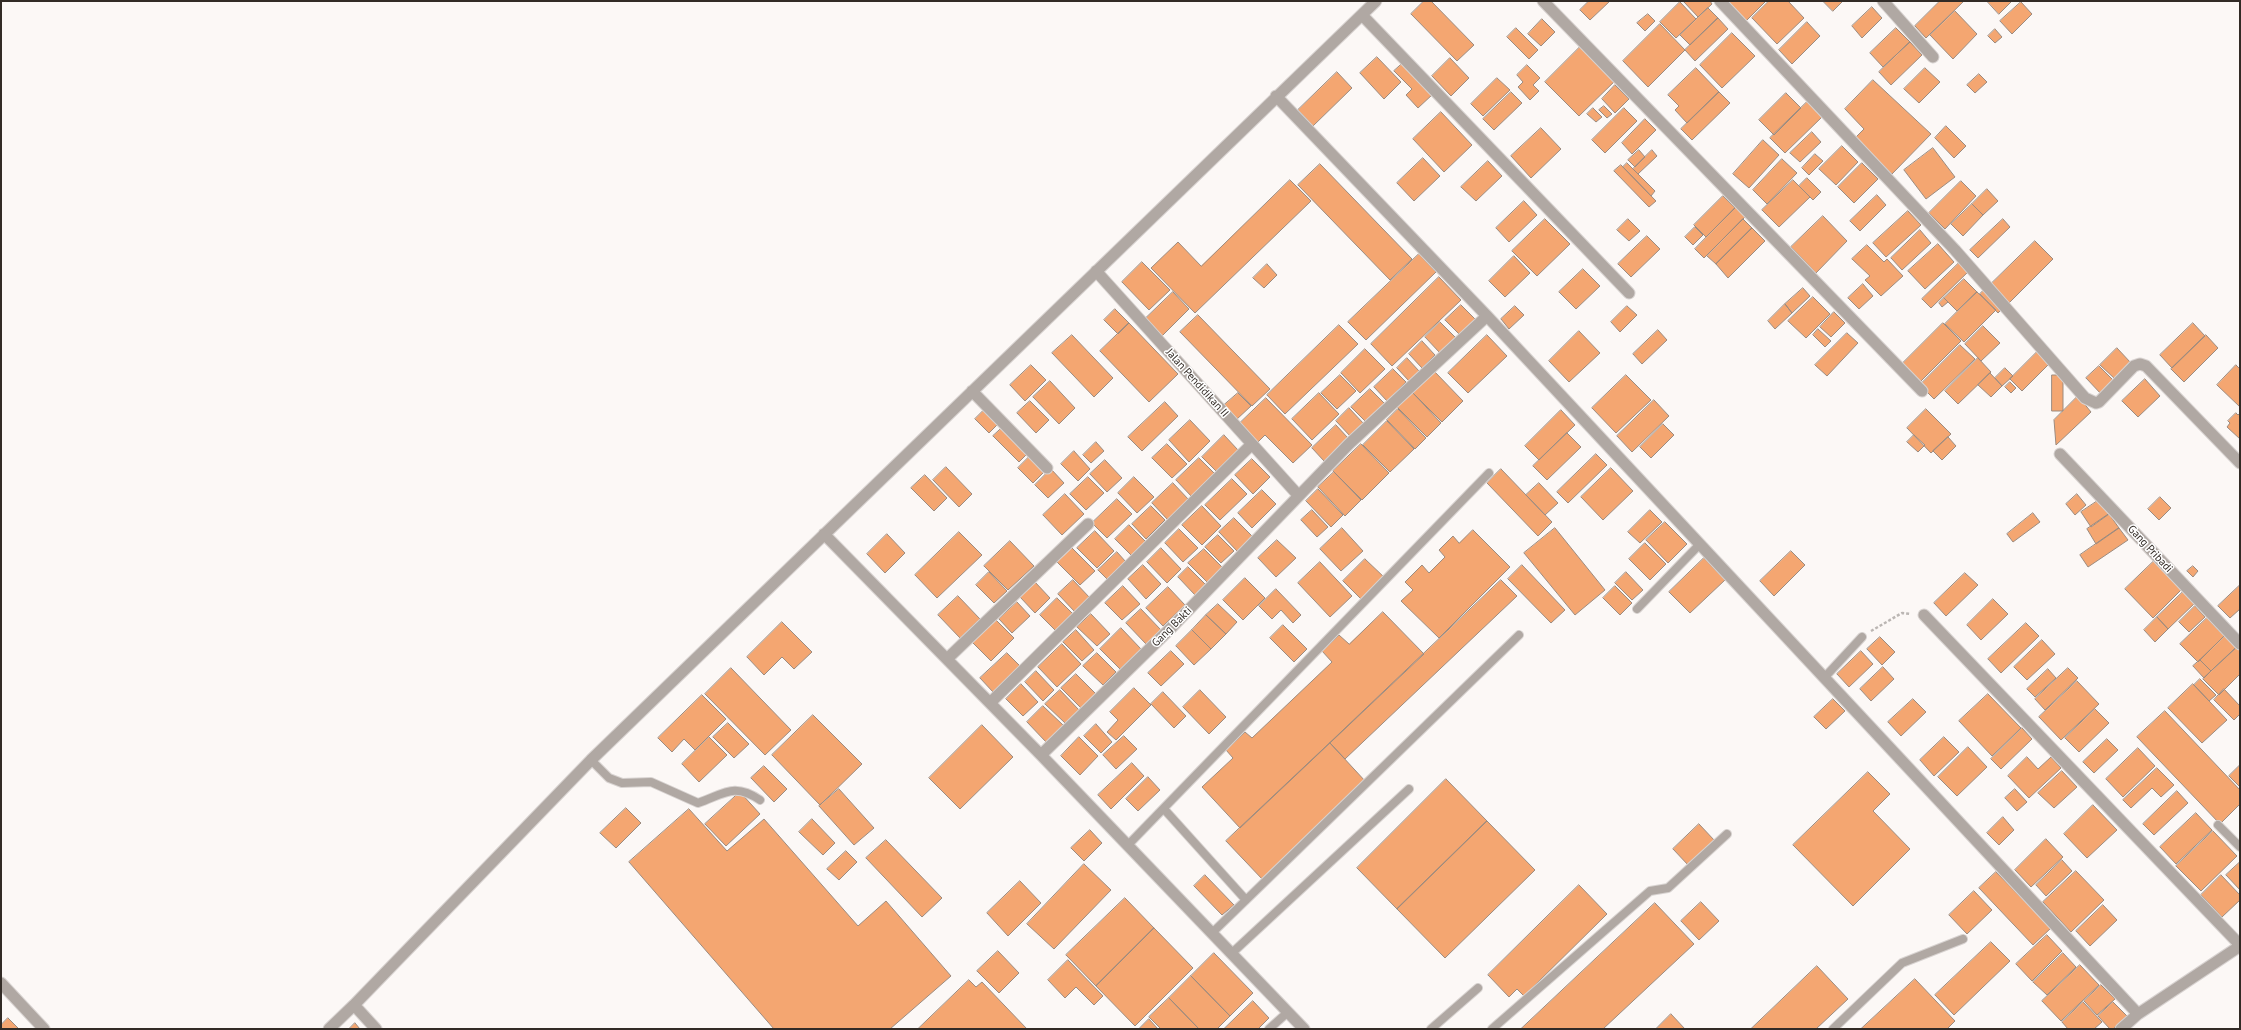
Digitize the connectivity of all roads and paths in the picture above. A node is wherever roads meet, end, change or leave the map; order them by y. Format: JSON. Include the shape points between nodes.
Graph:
{"nodes":[{"id":1,"x":1376,"y":1,"type":"edge"},
{"id":2,"x":1543,"y":1,"type":"edge"},
{"id":3,"x":1720,"y":1,"type":"edge"},
{"id":4,"x":1883,"y":1,"type":"edge"},
{"id":5,"x":1362,"y":15,"type":"junction"},
{"id":6,"x":1933,"y":57,"type":"dead end"},
{"id":7,"x":1276,"y":96,"type":"junction"},
{"id":8,"x":1096,"y":271,"type":"junction"},
{"id":9,"x":1628,"y":293,"type":"dead end"},
{"id":10,"x":1487,"y":316,"type":"junction"},
{"id":11,"x":972,"y":391,"type":"junction"},
{"id":12,"x":1922,"y":391,"type":"dead end"},
{"id":13,"x":1252,"y":444,"type":"junction"},
{"id":14,"x":2060,"y":454,"type":"dead end"},
{"id":15,"x":2240,"y":463,"type":"edge"},
{"id":16,"x":1047,"y":468,"type":"dead end"},
{"id":17,"x":1489,"y":473,"type":"dead end"},
{"id":18,"x":1298,"y":495,"type":"junction"},
{"id":19,"x":1088,"y":524,"type":"dead end"},
{"id":20,"x":824,"y":534,"type":"junction"},
{"id":21,"x":1700,"y":544,"type":"junction"},
{"id":22,"x":1637,"y":609,"type":"dead end"},
{"id":23,"x":1924,"y":615,"type":"joint"},
{"id":24,"x":1519,"y":635,"type":"dead end"},
{"id":25,"x":1862,"y":637,"type":"joint"},
{"id":26,"x":2240,"y":644,"type":"edge"},
{"id":27,"x":947,"y":659,"type":"junction"},
{"id":28,"x":1824,"y":678,"type":"junction"},
{"id":29,"x":990,"y":703,"type":"junction"},
{"id":30,"x":1041,"y":755,"type":"junction"},
{"id":31,"x":591,"y":760,"type":"junction"},
{"id":32,"x":1409,"y":789,"type":"dead end"},
{"id":33,"x":760,"y":800,"type":"dead end"},
{"id":34,"x":1164,"y":809,"type":"junction"},
{"id":35,"x":2218,"y":825,"type":"dead end"},
{"id":36,"x":1727,"y":834,"type":"dead end"},
{"id":37,"x":1127,"y":846,"type":"junction"},
{"id":38,"x":2240,"y":847,"type":"edge"},
{"id":39,"x":1246,"y":900,"type":"junction"},
{"id":40,"x":1212,"y":933,"type":"junction"},
{"id":41,"x":1963,"y":939,"type":"dead end"},
{"id":42,"x":2240,"y":946,"type":"edge"},
{"id":43,"x":1232,"y":953,"type":"junction"},
{"id":44,"x":1,"y":983,"type":"edge"},
{"id":45,"x":1478,"y":988,"type":"dead end"},
{"id":46,"x":354,"y":1005,"type":"junction"},
{"id":47,"x":1288,"y":1012,"type":"junction"},
{"id":48,"x":2138,"y":1014,"type":"junction"},
{"id":49,"x":44,"y":1029,"type":"edge"},
{"id":50,"x":329,"y":1029,"type":"edge"},
{"id":51,"x":376,"y":1029,"type":"edge"},
{"id":52,"x":1270,"y":1029,"type":"edge"},
{"id":53,"x":1304,"y":1029,"type":"edge"},
{"id":54,"x":1431,"y":1029,"type":"edge"},
{"id":55,"x":1492,"y":1029,"type":"edge"},
{"id":56,"x":1833,"y":1029,"type":"edge"},
{"id":57,"x":2121,"y":1029,"type":"edge"}],
"edges":[{"from":1,"to":5,"type":"street"},
{"from":2,"to":12,"type":"street"},
{"from":3,"to":15,"type":"street","via":[[1955,250],[2085,398],[2096,403],[2134,366],[2146,366]]},
{"from":4,"to":6,"type":"street"},
{"from":5,"to":7,"type":"street"},
{"from":5,"to":9,"type":"street"},
{"from":7,"to":8,"type":"street"},
{"from":7,"to":10,"type":"street"},
{"from":8,"to":11,"type":"street"},
{"from":8,"to":13,"type":"street","name":"Jalan Pendidikan II"},
{"from":10,"to":18,"type":"street","name":"Gang Bakti","via":[[1354,438]]},
{"from":10,"to":21,"type":"street"},
{"from":11,"to":16,"type":"street"},
{"from":11,"to":20,"type":"street"},
{"from":13,"to":18,"type":"street","name":"Jalan Pendidikan II"},
{"from":13,"to":29,"type":"street"},
{"from":14,"to":26,"type":"street","name":"Gang Pribadi"},
{"from":17,"to":34,"type":"lane"},
{"from":18,"to":30,"type":"street","name":"Gang Bakti","via":[[1173,626]]},
{"from":19,"to":27,"type":"street"},
{"from":20,"to":27,"type":"street"},
{"from":20,"to":31,"type":"street"},
{"from":21,"to":22,"type":"lane"},
{"from":21,"to":28,"type":"street"},
{"from":23,"to":25,"type":"path","via":[[1902,613]]},
{"from":23,"to":42,"type":"street"},
{"from":24,"to":39,"type":"lane"},
{"from":25,"to":28,"type":"lane"},
{"from":27,"to":29,"type":"street"},
{"from":28,"to":48,"type":"street"},
{"from":29,"to":30,"type":"street"},
{"from":30,"to":37,"type":"street"},
{"from":31,"to":33,"type":"lane","via":[[609,778],[622,784],[651,782],[698,803],[733,789],[749,793]]},
{"from":31,"to":46,"type":"street"},
{"from":32,"to":43,"type":"lane"},
{"from":34,"to":37,"type":"lane"},
{"from":34,"to":39,"type":"lane"},
{"from":35,"to":38,"type":"lane"},
{"from":36,"to":55,"type":"lane","via":[[1668,888],[1650,890]]},
{"from":37,"to":40,"type":"street"},
{"from":39,"to":40,"type":"lane"},
{"from":40,"to":43,"type":"street"},
{"from":41,"to":56,"type":"lane","via":[[1902,964]]},
{"from":42,"to":48,"type":"street"},
{"from":43,"to":47,"type":"street"},
{"from":44,"to":49,"type":"street"},
{"from":45,"to":54,"type":"lane"},
{"from":46,"to":50,"type":"street"},
{"from":46,"to":51,"type":"street"},
{"from":47,"to":52,"type":"lane"},
{"from":47,"to":53,"type":"street"},
{"from":48,"to":57,"type":"street"}]}
